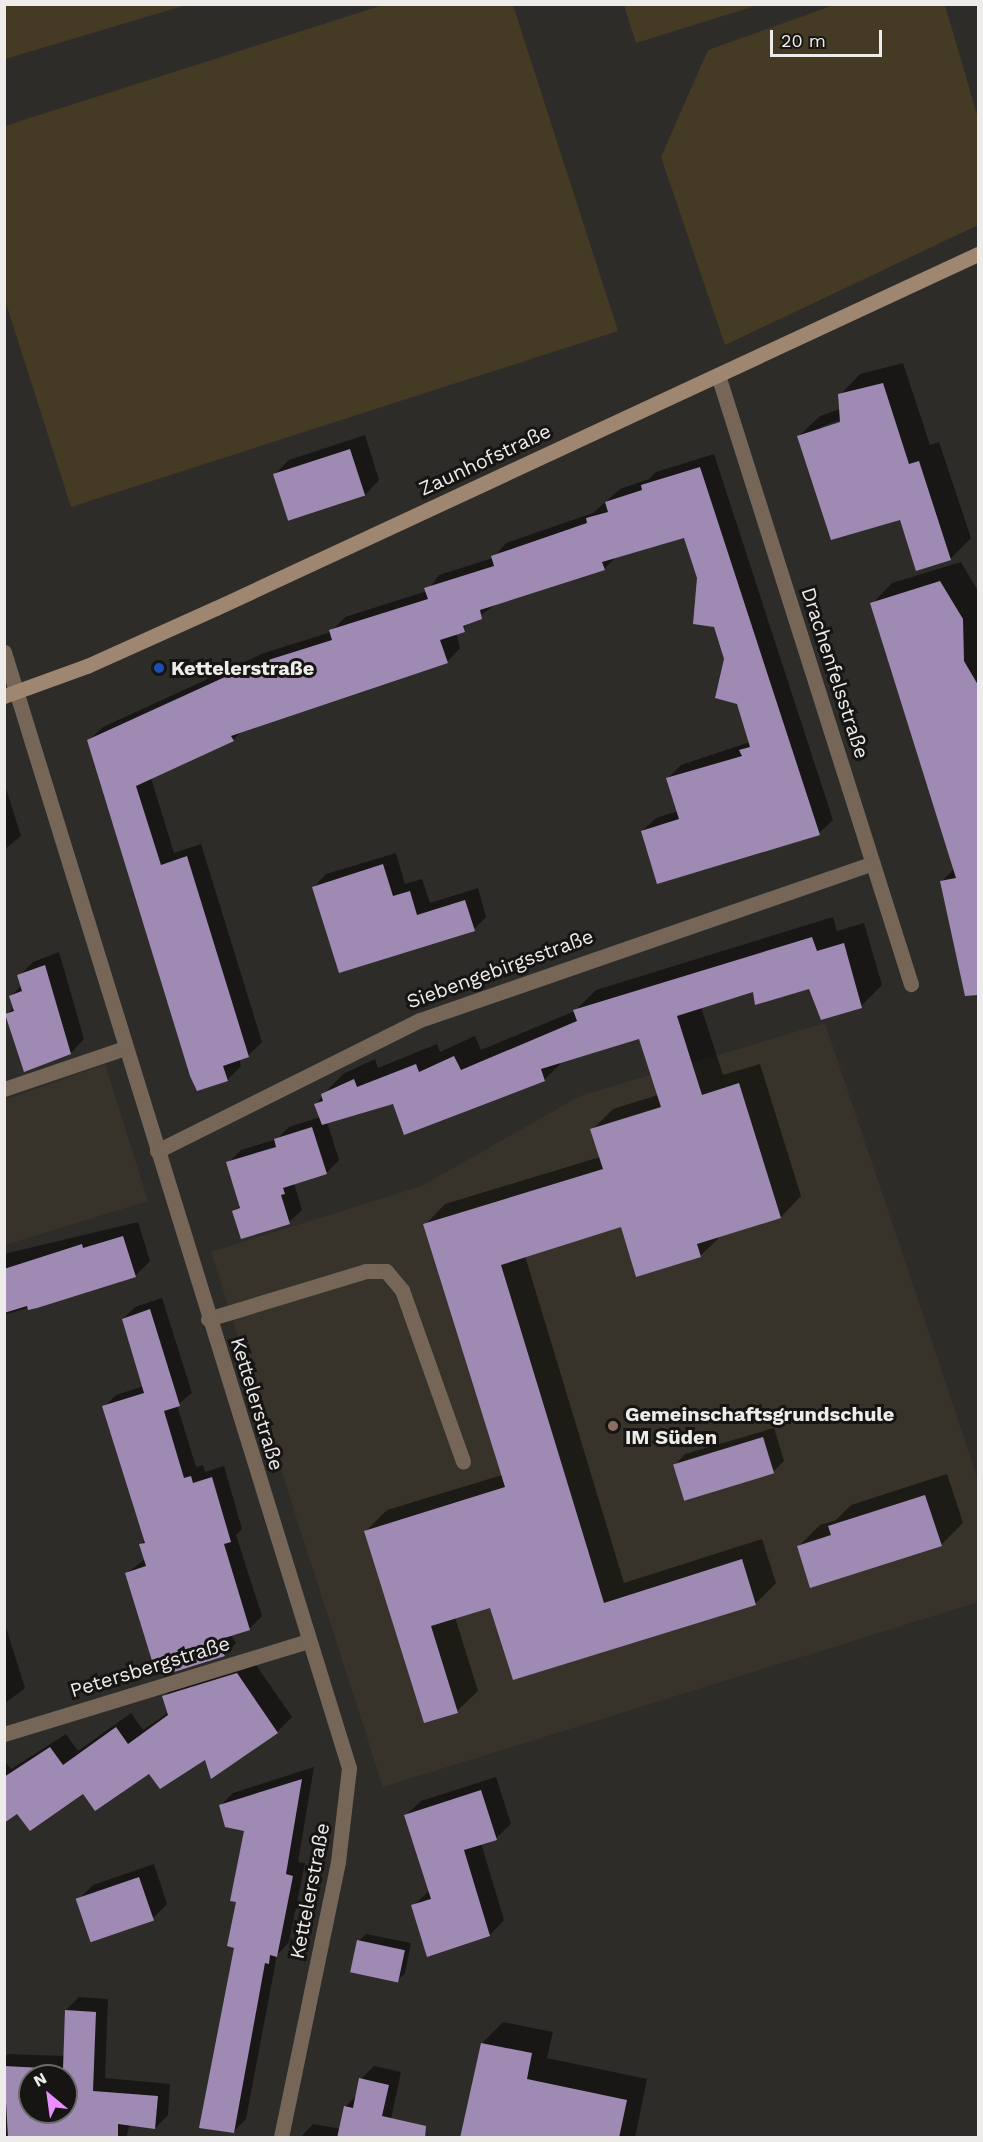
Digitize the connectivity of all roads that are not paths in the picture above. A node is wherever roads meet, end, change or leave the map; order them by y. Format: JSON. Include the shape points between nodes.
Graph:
{"nodes":[{"id":1,"x":978,"y":254,"type":"edge"},
{"id":2,"x":718,"y":375,"type":"junction"},
{"id":3,"x":4,"y":652,"type":"edge"},
{"id":4,"x":11,"y":694,"type":"edge"},
{"id":5,"x":873,"y":862,"type":"junction"},
{"id":6,"x":911,"y":984,"type":"dead end"},
{"id":7,"x":125,"y":1048,"type":"junction"},
{"id":8,"x":4,"y":1089,"type":"edge"},
{"id":9,"x":157,"y":1151,"type":"junction"},
{"id":10,"x":208,"y":1319,"type":"junction"},
{"id":11,"x":463,"y":1461,"type":"dead end"},
{"id":12,"x":308,"y":1641,"type":"junction"},
{"id":13,"x":4,"y":1734,"type":"edge"},
{"id":14,"x":281,"y":2138,"type":"edge"}],
"edges":[{"from":1,"to":2,"type":"street","name":"Zaunhofstraße"},
{"from":2,"to":4,"type":"street","name":"Zaunhofstraße","via":[[216,608]]},
{"from":2,"to":5,"type":"street","name":"Drachenfelsstraße"},
{"from":3,"to":4,"type":"street","name":"Kettelerstraße"},
{"from":4,"to":7,"type":"street","name":"Kettelerstraße"},
{"from":5,"to":6,"type":"street","name":"Drachenfelsstraße"},
{"from":5,"to":9,"type":"street","name":"Siebengebirgsstraße","via":[[420,1020]]},
{"from":7,"to":8,"type":"street"},
{"from":7,"to":9,"type":"street","name":"Kettelerstraße"},
{"from":9,"to":10,"type":"street","name":"Kettelerstraße"},
{"from":10,"to":11,"type":"street","via":[[366,1271],[386,1271],[402,1290]]},
{"from":10,"to":12,"type":"street","name":"Kettelerstraße"},
{"from":12,"to":13,"type":"street","name":"Petersbergstraße"},
{"from":12,"to":14,"type":"street","name":"Kettelerstraße","via":[[349,1768],[348,1806]]}]}
